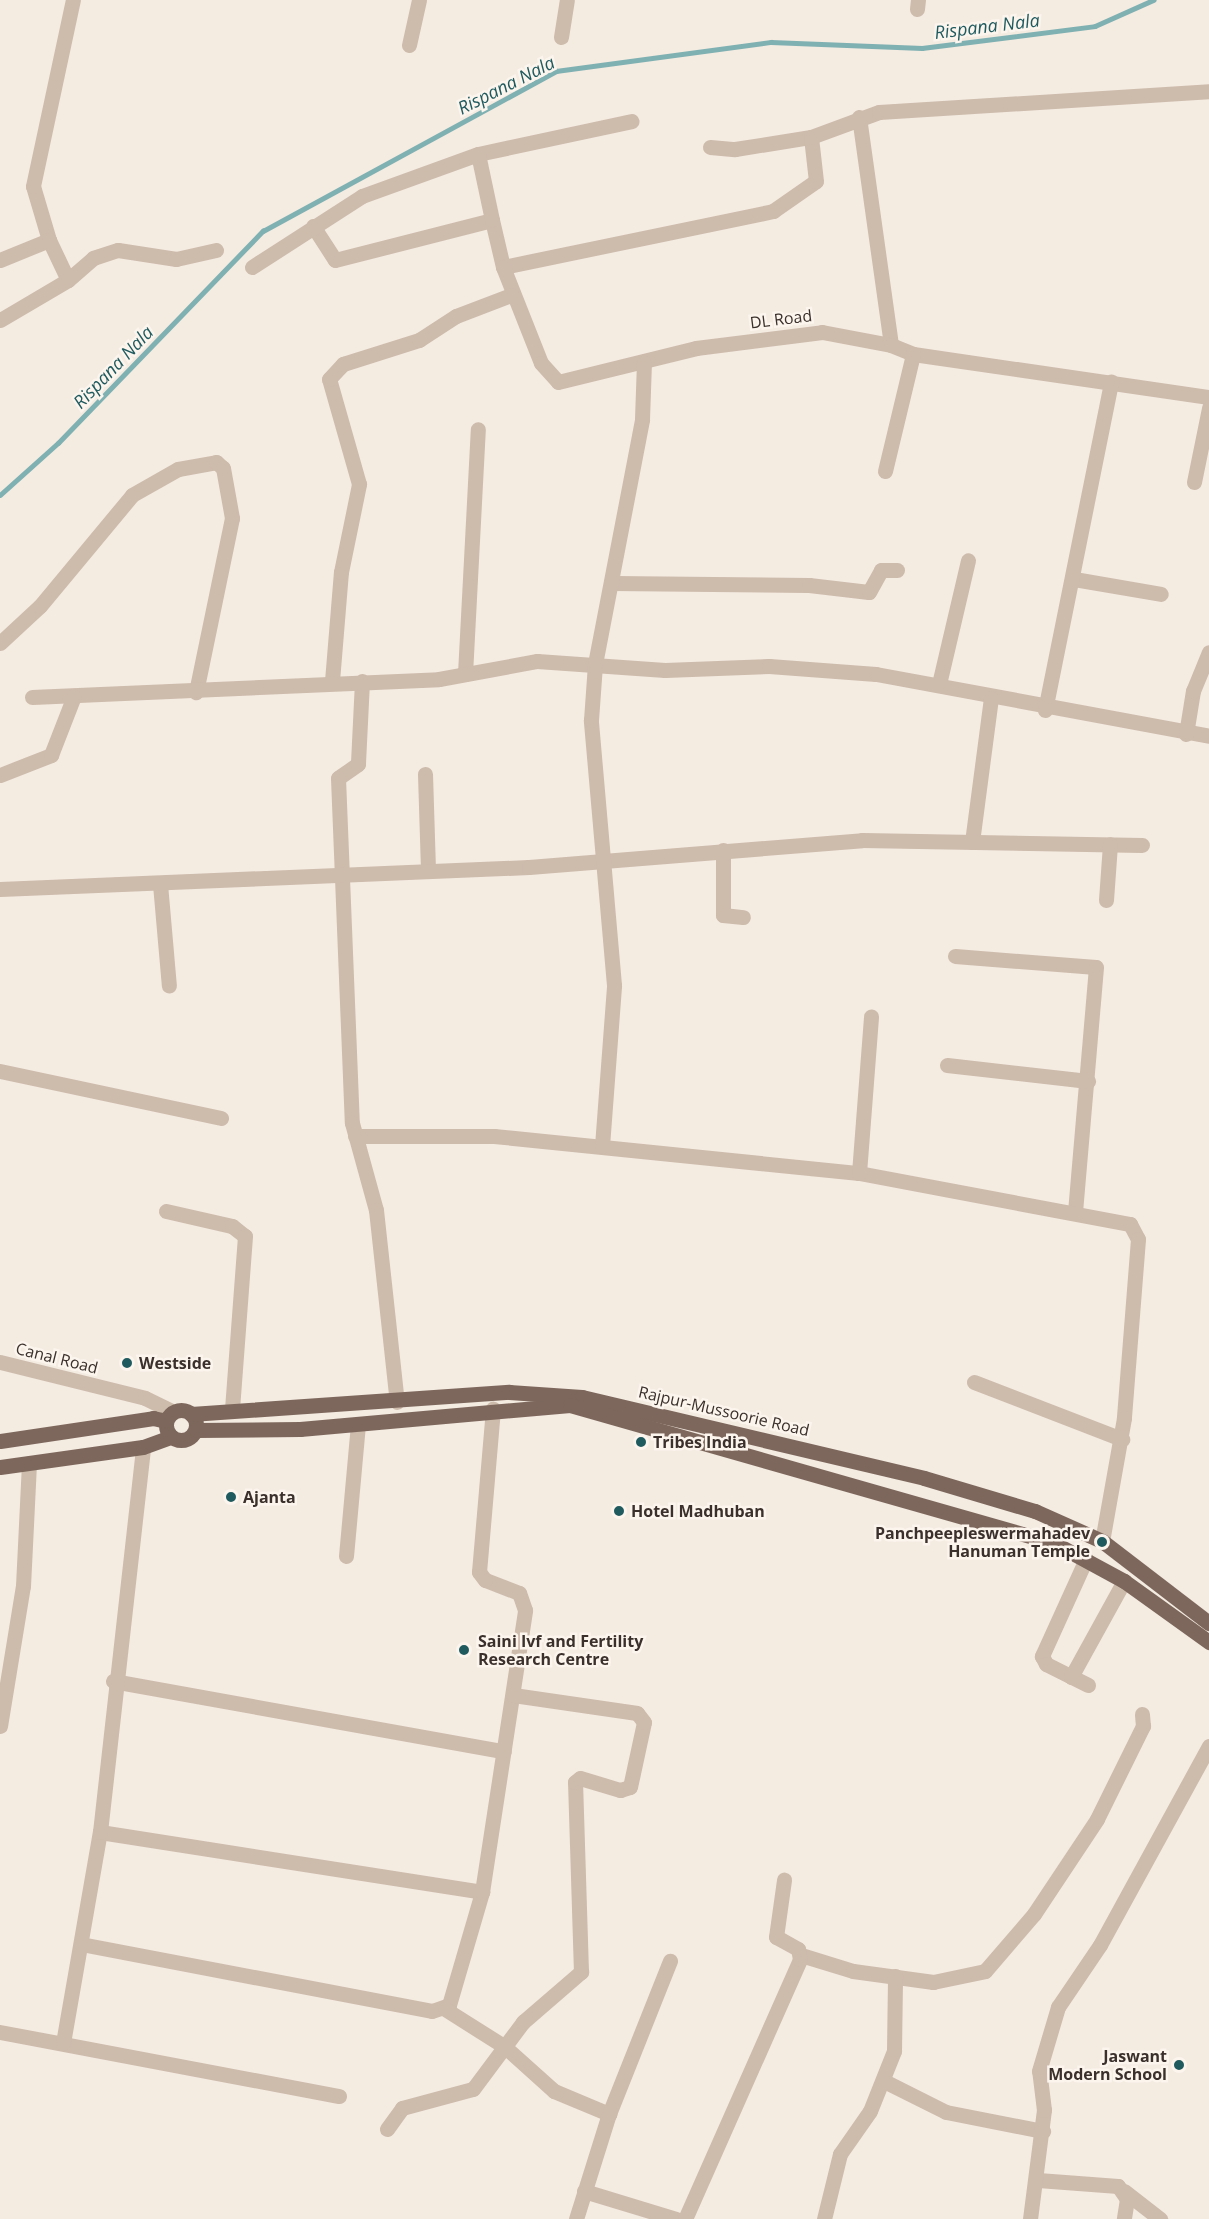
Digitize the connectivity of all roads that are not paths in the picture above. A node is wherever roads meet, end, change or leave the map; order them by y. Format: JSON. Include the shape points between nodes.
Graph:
{"nodes":[{"id":1,"x":73,"y":0,"type":"edge"},
{"id":2,"x":419,"y":0,"type":"edge"},
{"id":3,"x":567,"y":0,"type":"edge"},
{"id":4,"x":561,"y":37,"type":"dead end"},
{"id":5,"x":409,"y":45,"type":"dead end"},
{"id":6,"x":1209,"y":91,"type":"edge"},
{"id":7,"x":860,"y":117,"type":"junction"},
{"id":8,"x":632,"y":121,"type":"dead end"},
{"id":9,"x":811,"y":136,"type":"junction"},
{"id":10,"x":710,"y":147,"type":"dead end"},
{"id":11,"x":478,"y":154,"type":"junction"},
{"id":12,"x":492,"y":220,"type":"junction"},
{"id":13,"x":313,"y":226,"type":"junction"},
{"id":14,"x":49,"y":240,"type":"junction"},
{"id":15,"x":216,"y":250,"type":"dead end"},
{"id":16,"x":0,"y":260,"type":"edge"},
{"id":17,"x":252,"y":267,"type":"dead end"},
{"id":18,"x":503,"y":267,"type":"junction"},
{"id":19,"x":68,"y":280,"type":"junction"},
{"id":20,"x":511,"y":295,"type":"junction"},
{"id":21,"x":0,"y":321,"type":"edge"},
{"id":22,"x":891,"y":345,"type":"junction"},
{"id":23,"x":913,"y":354,"type":"junction"},
{"id":24,"x":644,"y":363,"type":"junction"},
{"id":25,"x":1111,"y":382,"type":"junction"},
{"id":26,"x":1209,"y":397,"type":"edge"},
{"id":27,"x":1209,"y":408,"type":"edge"},
{"id":28,"x":478,"y":429,"type":"dead end"},
{"id":29,"x":885,"y":471,"type":"dead end"},
{"id":30,"x":1194,"y":482,"type":"dead end"},
{"id":31,"x":968,"y":560,"type":"dead end"},
{"id":32,"x":897,"y":570,"type":"dead end"},
{"id":33,"x":1074,"y":579,"type":"junction"},
{"id":34,"x":612,"y":583,"type":"junction"},
{"id":35,"x":1161,"y":594,"type":"dead end"},
{"id":36,"x":0,"y":644,"type":"edge"},
{"id":37,"x":1209,"y":652,"type":"edge"},
{"id":38,"x":595,"y":664,"type":"junction"},
{"id":39,"x":465,"y":674,"type":"junction"},
{"id":40,"x":332,"y":681,"type":"junction"},
{"id":41,"x":362,"y":681,"type":"junction"},
{"id":42,"x":939,"y":684,"type":"junction"},
{"id":43,"x":196,"y":692,"type":"junction"},
{"id":44,"x":74,"y":696,"type":"junction"},
{"id":45,"x":32,"y":697,"type":"dead end"},
{"id":46,"x":991,"y":699,"type":"junction"},
{"id":47,"x":1045,"y":710,"type":"junction"},
{"id":48,"x":1186,"y":734,"type":"junction"},
{"id":49,"x":1209,"y":736,"type":"edge"},
{"id":50,"x":425,"y":774,"type":"dead end"},
{"id":51,"x":0,"y":775,"type":"edge"},
{"id":52,"x":972,"y":842,"type":"junction"},
{"id":53,"x":1110,"y":844,"type":"junction"},
{"id":54,"x":1142,"y":845,"type":"dead end"},
{"id":55,"x":723,"y":850,"type":"junction"},
{"id":56,"x":600,"y":860,"type":"junction"},
{"id":57,"x":428,"y":869,"type":"junction"},
{"id":58,"x":341,"y":873,"type":"junction"},
{"id":59,"x":160,"y":884,"type":"junction"},
{"id":60,"x":0,"y":889,"type":"edge"},
{"id":61,"x":1106,"y":900,"type":"dead end"},
{"id":62,"x":743,"y":917,"type":"dead end"},
{"id":63,"x":955,"y":956,"type":"dead end"},
{"id":64,"x":169,"y":986,"type":"dead end"},
{"id":65,"x":871,"y":1016,"type":"dead end"},
{"id":66,"x":947,"y":1065,"type":"dead end"},
{"id":67,"x":0,"y":1071,"type":"edge"},
{"id":68,"x":1088,"y":1081,"type":"junction"},
{"id":69,"x":221,"y":1118,"type":"dead end"},
{"id":70,"x":355,"y":1136,"type":"junction"},
{"id":71,"x":602,"y":1146,"type":"junction"},
{"id":72,"x":859,"y":1173,"type":"junction"},
{"id":73,"x":1075,"y":1210,"type":"junction"},
{"id":74,"x":166,"y":1211,"type":"dead end"},
{"id":75,"x":0,"y":1362,"type":"edge"},
{"id":76,"x":974,"y":1382,"type":"dead end"},
{"id":77,"x":397,"y":1402,"type":"junction"},
{"id":78,"x":493,"y":1409,"type":"junction"},
{"id":79,"x":232,"y":1410,"type":"junction"},
{"id":80,"x":191,"y":1414,"type":"junction"},
{"id":81,"x":170,"y":1416,"type":"junction"},
{"id":82,"x":358,"y":1425,"type":"junction"},
{"id":83,"x":196,"y":1430,"type":"junction"},
{"id":84,"x":171,"y":1437,"type":"junction"},
{"id":85,"x":1122,"y":1439,"type":"junction"},
{"id":86,"x":0,"y":1441,"type":"edge"},
{"id":87,"x":143,"y":1447,"type":"junction"},
{"id":88,"x":29,"y":1463,"type":"junction"},
{"id":89,"x":0,"y":1467,"type":"edge"},
{"id":90,"x":1102,"y":1541,"type":"junction"},
{"id":91,"x":346,"y":1556,"type":"dead end"},
{"id":92,"x":1086,"y":1559,"type":"junction"},
{"id":93,"x":1124,"y":1581,"type":"junction"},
{"id":94,"x":1209,"y":1623,"type":"edge"},
{"id":95,"x":1209,"y":1642,"type":"edge"},
{"id":96,"x":1071,"y":1677,"type":"junction"},
{"id":97,"x":113,"y":1681,"type":"junction"},
{"id":98,"x":1088,"y":1685,"type":"dead end"},
{"id":99,"x":513,"y":1695,"type":"junction"},
{"id":100,"x":1142,"y":1714,"type":"dead end"},
{"id":101,"x":0,"y":1726,"type":"edge"},
{"id":102,"x":1209,"y":1746,"type":"edge"},
{"id":103,"x":504,"y":1750,"type":"junction"},
{"id":104,"x":100,"y":1832,"type":"junction"},
{"id":105,"x":784,"y":1880,"type":"dead end"},
{"id":106,"x":482,"y":1892,"type":"junction"},
{"id":107,"x":81,"y":1944,"type":"junction"},
{"id":108,"x":801,"y":1955,"type":"junction"},
{"id":109,"x":670,"y":1961,"type":"dead end"},
{"id":110,"x":895,"y":1976,"type":"junction"},
{"id":111,"x":445,"y":2008,"type":"junction"},
{"id":112,"x":0,"y":2032,"type":"edge"},
{"id":113,"x":63,"y":2043,"type":"junction"},
{"id":114,"x":505,"y":2047,"type":"junction"},
{"id":115,"x":884,"y":2081,"type":"junction"},
{"id":116,"x":339,"y":2096,"type":"dead end"},
{"id":117,"x":609,"y":2114,"type":"junction"},
{"id":118,"x":387,"y":2129,"type":"dead end"},
{"id":119,"x":1043,"y":2131,"type":"junction"},
{"id":120,"x":1038,"y":2180,"type":"junction"},
{"id":121,"x":584,"y":2191,"type":"junction"},
{"id":122,"x":1124,"y":2191,"type":"junction"},
{"id":123,"x":576,"y":2219,"type":"edge"},
{"id":124,"x":676,"y":2219,"type":"edge"},
{"id":125,"x":685,"y":2219,"type":"edge"},
{"id":126,"x":824,"y":2219,"type":"edge"},
{"id":127,"x":1030,"y":2219,"type":"edge"},
{"id":128,"x":1124,"y":2219,"type":"edge"},
{"id":129,"x":1160,"y":2219,"type":"edge"}],
"edges":[{"from":1,"to":14,"type":"street","via":[[33,186]]},
{"from":2,"to":5,"type":"street"},
{"from":3,"to":4,"type":"street"},
{"from":6,"to":7,"type":"street","via":[[908,107]]},
{"from":7,"to":9,"type":"street"},
{"from":7,"to":22,"type":"street"},
{"from":8,"to":11,"type":"street"},
{"from":9,"to":10,"type":"street","via":[[735,149]]},
{"from":9,"to":18,"type":"street","via":[[816,181],[773,211]]},
{"from":11,"to":12,"type":"street","name":"DL Road"},
{"from":11,"to":13,"type":"street","via":[[362,196]]},
{"from":12,"to":13,"type":"street","via":[[335,260]]},
{"from":12,"to":18,"type":"street","name":"DL Road"},
{"from":13,"to":17,"type":"street"},
{"from":14,"to":16,"type":"street"},
{"from":14,"to":19,"type":"street"},
{"from":15,"to":19,"type":"street","via":[[176,259],[118,250],[93,258]]},
{"from":18,"to":20,"type":"street","name":"DL Road"},
{"from":19,"to":21,"type":"street"},
{"from":20,"to":24,"type":"street","name":"DL Road","via":[[541,363],[558,382]]},
{"from":20,"to":40,"type":"street","via":[[456,316],[419,340],[344,364],[329,379],[359,484],[340,572]]},
{"from":22,"to":23,"type":"street","name":"DL Road"},
{"from":22,"to":24,"type":"street","name":"DL Road","via":[[822,332],[696,348]]},
{"from":23,"to":25,"type":"street","name":"DL Road"},
{"from":23,"to":29,"type":"street"},
{"from":24,"to":34,"type":"street","via":[[642,419]]},
{"from":25,"to":26,"type":"street","name":"DL Road"},
{"from":25,"to":33,"type":"street"},
{"from":27,"to":30,"type":"street"},
{"from":28,"to":39,"type":"street"},
{"from":31,"to":42,"type":"street"},
{"from":32,"to":34,"type":"street","via":[[881,570],[869,592],[809,585]]},
{"from":33,"to":35,"type":"street"},
{"from":33,"to":47,"type":"street"},
{"from":34,"to":38,"type":"street"},
{"from":36,"to":43,"type":"street","via":[[40,606],[132,495],[178,469],[216,462],[223,468],[232,518]]},
{"from":37,"to":48,"type":"street","via":[[1193,692]]},
{"from":38,"to":39,"type":"street","via":[[528,662]]},
{"from":38,"to":42,"type":"street","via":[[665,670],[821,668]]},
{"from":38,"to":56,"type":"street","via":[[591,720]]},
{"from":39,"to":41,"type":"street"},
{"from":40,"to":41,"type":"street"},
{"from":40,"to":43,"type":"street"},
{"from":41,"to":58,"type":"street","via":[[358,764],[338,778]]},
{"from":42,"to":46,"type":"street"},
{"from":43,"to":44,"type":"street"},
{"from":44,"to":45,"type":"street"},
{"from":44,"to":51,"type":"street","via":[[51,756]]},
{"from":46,"to":47,"type":"street"},
{"from":46,"to":52,"type":"street"},
{"from":47,"to":48,"type":"street"},
{"from":48,"to":49,"type":"street"},
{"from":50,"to":57,"type":"street"},
{"from":52,"to":53,"type":"street"},
{"from":52,"to":55,"type":"street","via":[[862,840]]},
{"from":53,"to":54,"type":"street"},
{"from":53,"to":61,"type":"street"},
{"from":55,"to":56,"type":"street"},
{"from":55,"to":62,"type":"street","via":[[723,915]]},
{"from":56,"to":57,"type":"street"},
{"from":56,"to":71,"type":"street","via":[[614,986]]},
{"from":57,"to":58,"type":"street"},
{"from":58,"to":59,"type":"street"},
{"from":58,"to":70,"type":"street"},
{"from":59,"to":60,"type":"street"},
{"from":59,"to":64,"type":"street"},
{"from":63,"to":68,"type":"street","via":[[1096,967]]},
{"from":65,"to":72,"type":"street"},
{"from":66,"to":68,"type":"street"},
{"from":67,"to":69,"type":"street"},
{"from":68,"to":73,"type":"street"},
{"from":70,"to":71,"type":"street","via":[[494,1136]]},
{"from":70,"to":77,"type":"street","via":[[376,1210]]},
{"from":71,"to":72,"type":"street"},
{"from":72,"to":73,"type":"street"},
{"from":73,"to":85,"type":"street","via":[[1130,1224],[1138,1234]]},
{"from":74,"to":79,"type":"street","via":[[232,1226],[245,1236]]},
{"from":75,"to":81,"type":"street","name":"Canal Road","via":[[145,1398]]},
{"from":76,"to":85,"type":"street"},
{"from":77,"to":79,"type":"main road","name":"Rajpur-Mussoorie Road"},
{"from":77,"to":90,"type":"main road","name":"Rajpur-Mussoorie Road","via":[[509,1392],[582,1397],[924,1478],[1035,1511]]},
{"from":78,"to":82,"type":"main road","name":"Rajpur-Mussoorie Road"},
{"from":78,"to":92,"type":"main road","name":"Rajpur-Mussoorie Road","via":[[546,1404],[604,1414],[1022,1532]]},
{"from":78,"to":99,"type":"street","via":[[479,1572],[524,1598]]},
{"from":79,"to":80,"type":"main road","name":"Rajpur-Mussoorie Road"},
{"from":80,"to":81,"type":"main road","name":"Rajpur-Mussoorie Road"},
{"from":80,"to":83,"type":"main road"},
{"from":81,"to":84,"type":"main road"},
{"from":81,"to":86,"type":"main road"},
{"from":82,"to":83,"type":"main road","name":"Rajpur-Mussoorie Road"},
{"from":82,"to":91,"type":"street"},
{"from":83,"to":84,"type":"main road","name":"Rajpur-Mussoorie Road","via":[[188,1439]]},
{"from":84,"to":87,"type":"main road"},
{"from":85,"to":90,"type":"street"},
{"from":87,"to":88,"type":"main road"},
{"from":87,"to":97,"type":"street"},
{"from":88,"to":89,"type":"main road"},
{"from":88,"to":101,"type":"street","via":[[23,1586]]},
{"from":90,"to":94,"type":"main road","name":"Rajpur-Mussoorie Road"},
{"from":92,"to":93,"type":"main road","name":"Rajpur-Mussoorie Road"},
{"from":92,"to":96,"type":"street","via":[[1042,1656]]},
{"from":93,"to":95,"type":"main road","name":"Rajpur-Mussoorie Road"},
{"from":93,"to":96,"type":"street"},
{"from":96,"to":98,"type":"street"},
{"from":97,"to":103,"type":"street"},
{"from":97,"to":104,"type":"street"},
{"from":99,"to":103,"type":"street"},
{"from":99,"to":114,"type":"street","via":[[637,1713],[644,1722],[630,1787],[620,1790],[580,1778],[575,1782],[581,1972],[523,2022]]},
{"from":100,"to":110,"type":"street","via":[[1143,1726],[1097,1819],[1002,1956],[985,1971],[951,1982]]},
{"from":102,"to":119,"type":"street","via":[[1100,1945],[1058,2007],[1039,2071]]},
{"from":103,"to":106,"type":"street"},
{"from":104,"to":106,"type":"street"},
{"from":104,"to":107,"type":"street"},
{"from":105,"to":108,"type":"street","via":[[776,1936]]},
{"from":106,"to":111,"type":"street","via":[[454,1999]]},
{"from":107,"to":111,"type":"street","via":[[432,2011]]},
{"from":107,"to":113,"type":"street"},
{"from":108,"to":110,"type":"street","via":[[853,1971]]},
{"from":108,"to":125,"type":"street"},
{"from":109,"to":117,"type":"street"},
{"from":110,"to":115,"type":"street","via":[[896,2041]]},
{"from":111,"to":114,"type":"street"},
{"from":112,"to":113,"type":"street"},
{"from":113,"to":116,"type":"street"},
{"from":114,"to":117,"type":"street","via":[[539,2081]]},
{"from":114,"to":118,"type":"street","via":[[473,2089],[402,2108]]},
{"from":115,"to":119,"type":"street","via":[[946,2112]]},
{"from":115,"to":126,"type":"street","via":[[840,2154]]},
{"from":117,"to":121,"type":"street"},
{"from":119,"to":120,"type":"street"},
{"from":120,"to":122,"type":"street","via":[[1109,2183]]},
{"from":120,"to":127,"type":"street"},
{"from":121,"to":123,"type":"street"},
{"from":121,"to":124,"type":"street"},
{"from":122,"to":128,"type":"street"},
{"from":122,"to":129,"type":"street"}]}
